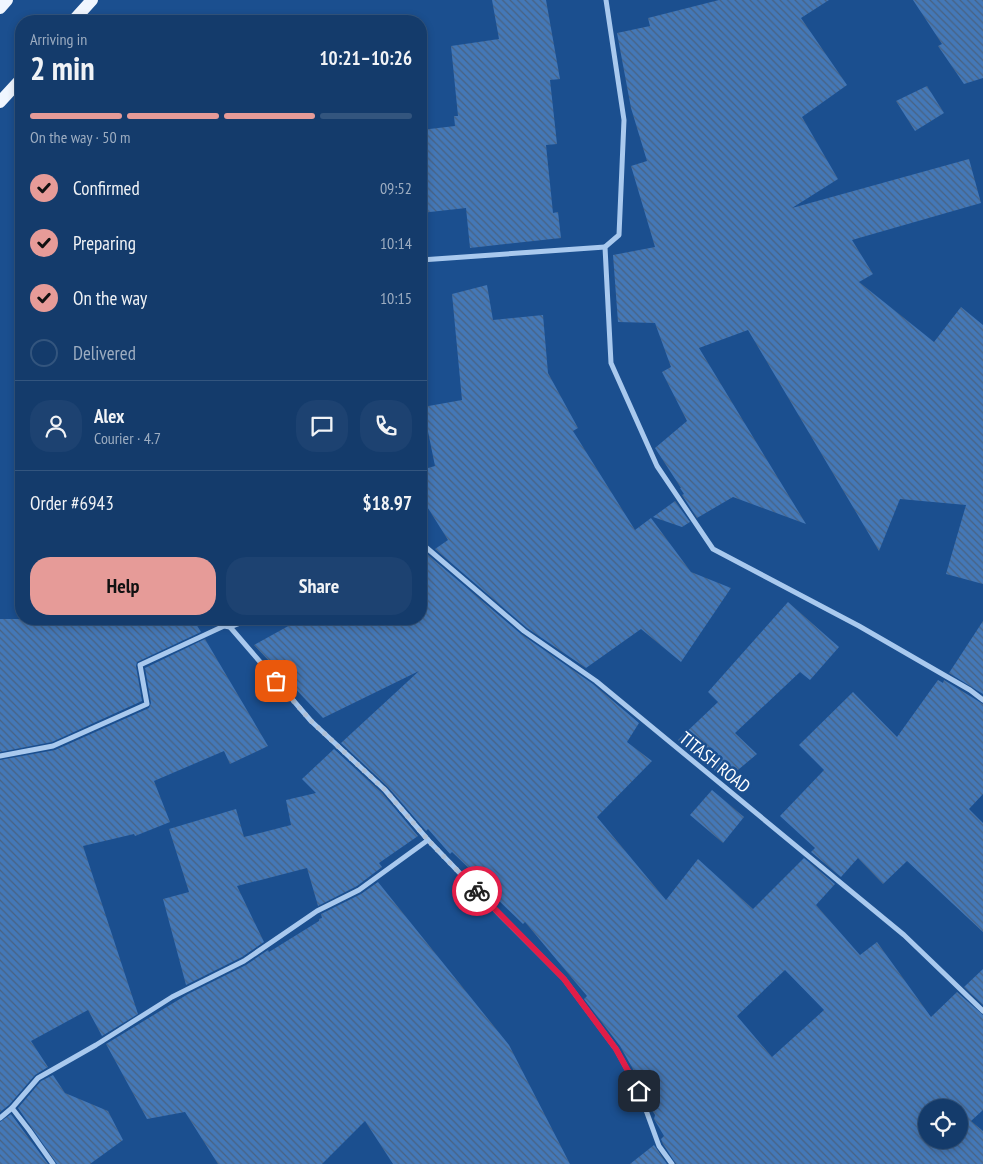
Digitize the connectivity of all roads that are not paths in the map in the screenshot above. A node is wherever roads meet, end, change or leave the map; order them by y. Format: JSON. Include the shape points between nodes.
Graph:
{"nodes":[{"id":1,"x":7,"y":0,"type":"edge"},
{"id":2,"x":92,"y":0,"type":"edge"},
{"id":3,"x":606,"y":0,"type":"edge"},
{"id":4,"x":0,"y":8,"type":"edge"},
{"id":5,"x":78,"y":15,"type":"edge"},
{"id":6,"x":15,"y":86,"type":"edge"},
{"id":7,"x":0,"y":102,"type":"edge"},
{"id":8,"x":605,"y":247,"type":"junction"},
{"id":9,"x":427,"y":260,"type":"edge"},
{"id":10,"x":427,"y":550,"type":"edge"},
{"id":11,"x":237,"y":625,"type":"edge"},
{"id":12,"x":230,"y":628,"type":"junction"},
{"id":13,"x":983,"y":700,"type":"edge"},
{"id":14,"x":0,"y":756,"type":"edge"},
{"id":15,"x":428,"y":840,"type":"junction"},
{"id":16,"x":983,"y":1011,"type":"edge"},
{"id":17,"x":12,"y":1108,"type":"junction"},
{"id":18,"x":0,"y":1118,"type":"edge"},
{"id":19,"x":53,"y":1164,"type":"edge"},
{"id":20,"x":672,"y":1164,"type":"edge"}],
"edges":[{"from":1,"to":4,"type":"main road"},
{"from":2,"to":5,"type":"main road"},
{"from":3,"to":8,"type":"street","via":[[624,120],[619,235]]},
{"from":6,"to":7,"type":"main road"},
{"from":8,"to":9,"type":"street"},
{"from":8,"to":13,"type":"street","via":[[611,364],[657,466],[713,549],[859,626]]},
{"from":10,"to":16,"type":"street","name":"TITASH ROAD","via":[[524,631],[596,681],[904,935]]},
{"from":11,"to":12,"type":"street"},
{"from":12,"to":14,"type":"street","via":[[224,626],[140,666],[147,704],[52,746]]},
{"from":12,"to":15,"type":"street","via":[[311,721],[385,790]]},
{"from":15,"to":17,"type":"street","via":[[359,890],[317,911],[244,961],[172,997],[38,1078]]},
{"from":15,"to":20,"type":"street","via":[[564,979],[616,1049],[639,1091],[659,1146]]},
{"from":17,"to":18,"type":"street"},
{"from":17,"to":19,"type":"street"}]}
